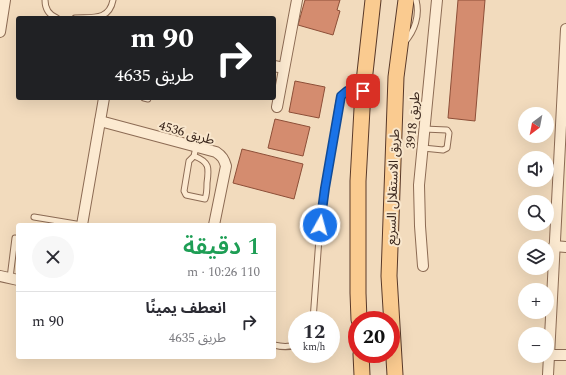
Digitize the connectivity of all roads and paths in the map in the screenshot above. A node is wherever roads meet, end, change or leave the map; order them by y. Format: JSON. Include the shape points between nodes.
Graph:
{"nodes":[{"id":1,"x":5,"y":0,"type":"edge"},
{"id":2,"x":45,"y":0,"type":"edge"},
{"id":3,"x":113,"y":0,"type":"edge"},
{"id":4,"x":297,"y":0,"type":"edge"},
{"id":5,"x":373,"y":0,"type":"edge"},
{"id":6,"x":406,"y":0,"type":"edge"},
{"id":7,"x":416,"y":0,"type":"edge"},
{"id":8,"x":437,"y":0,"type":"edge"},
{"id":9,"x":54,"y":16,"type":"edge"},
{"id":10,"x":94,"y":16,"type":"edge"},
{"id":11,"x":566,"y":30,"type":"edge"},
{"id":12,"x":0,"y":32,"type":"edge"},
{"id":13,"x":400,"y":48,"type":"junction"},
{"id":14,"x":279,"y":67,"type":"edge"},
{"id":15,"x":564,"y":90,"type":"edge"},
{"id":16,"x":363,"y":91,"type":"junction"},
{"id":17,"x":104,"y":100,"type":"edge"},
{"id":18,"x":277,"y":107,"type":"dead end"},
{"id":19,"x":100,"y":121,"type":"junction"},
{"id":20,"x":424,"y":129,"type":"junction"},
{"id":21,"x":563,"y":140,"type":"edge"},
{"id":22,"x":423,"y":148,"type":"junction"},
{"id":23,"x":195,"y":152,"type":"junction"},
{"id":24,"x":34,"y":217,"type":"dead end"},
{"id":25,"x":70,"y":223,"type":"edge"},
{"id":26,"x":82,"y":223,"type":"edge"},
{"id":27,"x":214,"y":223,"type":"edge"},
{"id":28,"x":14,"y":238,"type":"dead end"},
{"id":29,"x":554,"y":246,"type":"joint"},
{"id":30,"x":566,"y":246,"type":"edge"},
{"id":31,"x":423,"y":266,"type":"dead end"},
{"id":32,"x":553,"y":275,"type":"edge"},
{"id":33,"x":9,"y":278,"type":"edge"},
{"id":34,"x":314,"y":311,"type":"edge"},
{"id":35,"x":359,"y":311,"type":"edge"},
{"id":36,"x":551,"y":327,"type":"edge"},
{"id":37,"x":276,"y":345,"type":"edge"},
{"id":38,"x":288,"y":346,"type":"edge"},
{"id":39,"x":554,"y":355,"type":"edge"},
{"id":40,"x":566,"y":355,"type":"edge"},
{"id":41,"x":361,"y":363,"type":"edge"},
{"id":42,"x":549,"y":363,"type":"edge"},
{"id":43,"x":362,"y":375,"type":"edge"},
{"id":44,"x":395,"y":375,"type":"edge"},
{"id":45,"x":548,"y":375,"type":"edge"}],
"edges":[{"from":1,"to":12,"type":"street"},
{"from":2,"to":9,"type":"lane","via":[[48,12]]},
{"from":3,"to":10,"type":"lane","via":[[111,8],[104,15]]},
{"from":4,"to":14,"type":"street"},
{"from":5,"to":16,"type":"main road"},
{"from":6,"to":13,"type":"main road","name":"طريق الاستقلال السريع"},
{"from":7,"to":13,"type":"lane","via":[[418,10],[412,34]]},
{"from":8,"to":20,"type":"street","name":"طريق 3918"},
{"from":11,"to":15,"type":"street"},
{"from":13,"to":44,"type":"main road","name":"طريق الاستقلال السريع","via":[[396,77],[389,276]]},
{"from":14,"to":18,"type":"street"},
{"from":15,"to":21,"type":"street"},
{"from":16,"to":34,"type":"lane","via":[[347,91],[343,93],[340,101],[320,225]]},
{"from":16,"to":35,"type":"main road","via":[[358,181]]},
{"from":17,"to":19,"type":"street"},
{"from":19,"to":23,"type":"street","name":"طريق 4536"},
{"from":19,"to":26,"type":"street"},
{"from":20,"to":22,"type":"street","name":"طريق 3918"},
{"from":20,"to":22,"type":"lane","via":[[445,130],[449,133],[448,147],[445,150]]},
{"from":21,"to":29,"type":"street"},
{"from":22,"to":31,"type":"street","name":"طريق 3918","via":[[419,185]]},
{"from":23,"to":23,"type":"lane","via":[[209,168],[205,199],[185,193],[189,161]]},
{"from":23,"to":27,"type":"street","name":"طريق 4536","via":[[216,152],[225,160]]},
{"from":24,"to":25,"type":"lane"},
{"from":28,"to":33,"type":"lane"},
{"from":29,"to":30,"type":"street"},
{"from":32,"to":36,"type":"street"},
{"from":37,"to":38,"type":"lane"},
{"from":39,"to":40,"type":"street"},
{"from":41,"to":43,"type":"main road"},
{"from":42,"to":45,"type":"street"}]}
